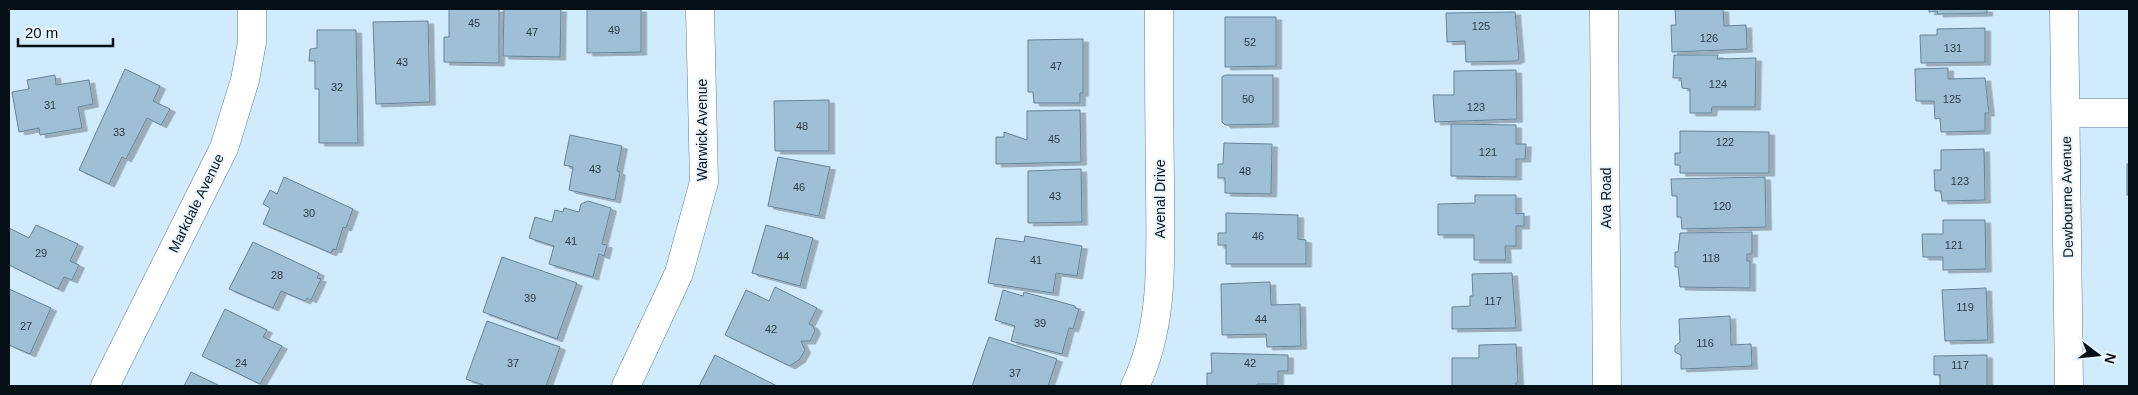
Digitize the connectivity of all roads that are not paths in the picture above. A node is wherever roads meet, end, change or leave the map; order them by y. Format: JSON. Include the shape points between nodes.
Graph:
{"nodes":[{"id":1,"x":252,"y":9,"type":"edge"},
{"id":2,"x":700,"y":9,"type":"edge"},
{"id":3,"x":1159,"y":9,"type":"edge"},
{"id":4,"x":1604,"y":9,"type":"edge"},
{"id":5,"x":2064,"y":9,"type":"edge"},
{"id":6,"x":2066,"y":113,"type":"junction"},
{"id":7,"x":2129,"y":113,"type":"edge"},
{"id":8,"x":105,"y":386,"type":"edge"},
{"id":9,"x":626,"y":386,"type":"edge"},
{"id":10,"x":1135,"y":386,"type":"edge"},
{"id":11,"x":1607,"y":386,"type":"edge"},
{"id":12,"x":2069,"y":386,"type":"edge"}],
"edges":[{"from":1,"to":8,"type":"street","name":"Markdale Avenue","via":[[252,42],[245,80],[224,148]]},
{"from":2,"to":9,"type":"street","name":"Warwick Avenue","via":[[704,182],[679,273]]},
{"from":3,"to":10,"type":"street","name":"Avenal Drive","via":[[1159,286],[1152,344]]},
{"from":4,"to":11,"type":"street","name":"Ava Road"},
{"from":5,"to":6,"type":"street","name":"Dewbourne Avenue"},
{"from":6,"to":7,"type":"street"},
{"from":6,"to":12,"type":"street","name":"Dewbourne Avenue"}]}
